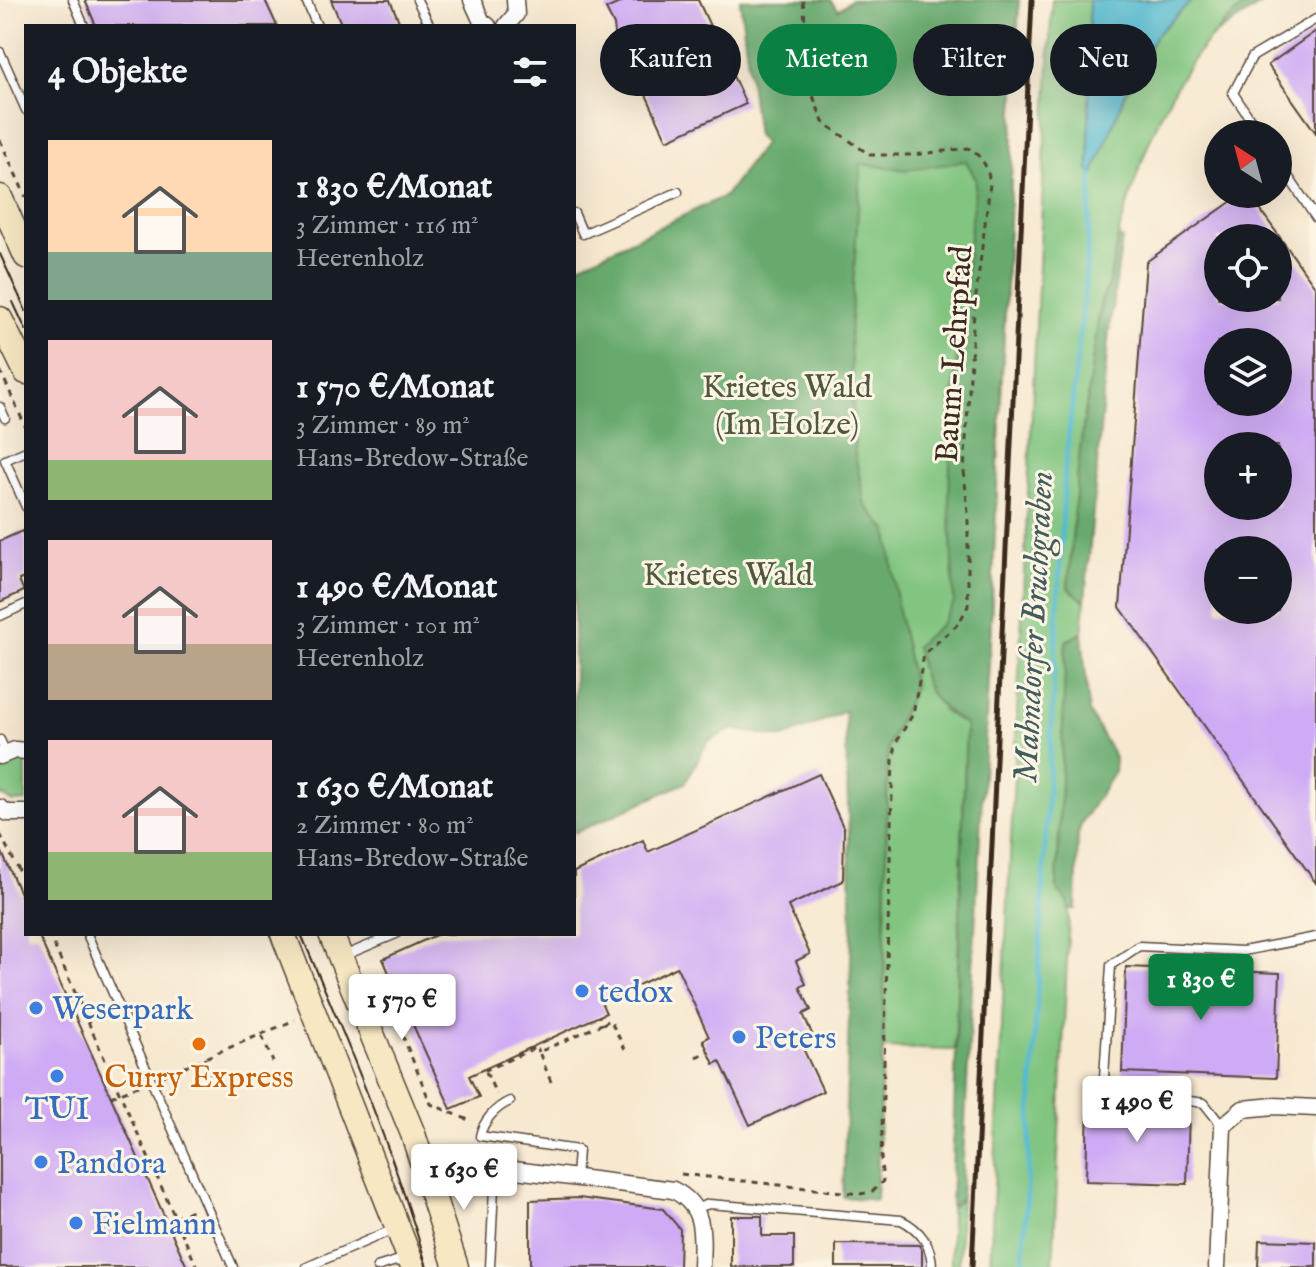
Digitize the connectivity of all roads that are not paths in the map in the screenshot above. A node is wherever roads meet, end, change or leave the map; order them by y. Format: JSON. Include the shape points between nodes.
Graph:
{"nodes":[{"id":1,"x":73,"y":0,"type":"edge"},
{"id":2,"x":306,"y":0,"type":"edge"},
{"id":3,"x":417,"y":0,"type":"edge"},
{"id":4,"x":472,"y":0,"type":"edge"},
{"id":5,"x":515,"y":0,"type":"edge"},
{"id":6,"x":1316,"y":19,"type":"edge"},
{"id":7,"x":83,"y":24,"type":"edge"},
{"id":8,"x":316,"y":24,"type":"edge"},
{"id":9,"x":429,"y":24,"type":"edge"},
{"id":10,"x":485,"y":24,"type":"edge"},
{"id":11,"x":508,"y":24,"type":"edge"},
{"id":12,"x":0,"y":52,"type":"edge"},
{"id":13,"x":24,"y":106,"type":"edge"},
{"id":14,"x":1251,"y":120,"type":"edge"},
{"id":15,"x":1292,"y":182,"type":"edge"},
{"id":16,"x":678,"y":192,"type":"dead end"},
{"id":17,"x":0,"y":197,"type":"edge"},
{"id":18,"x":576,"y":218,"type":"edge"},
{"id":19,"x":1316,"y":218,"type":"edge"},
{"id":20,"x":24,"y":251,"type":"edge"},
{"id":21,"x":0,"y":319,"type":"edge"},
{"id":22,"x":24,"y":368,"type":"edge"},
{"id":23,"x":0,"y":407,"type":"edge"},
{"id":24,"x":5,"y":418,"type":"dead end"},
{"id":25,"x":24,"y":452,"type":"edge"},
{"id":26,"x":24,"y":503,"type":"edge"},
{"id":27,"x":24,"y":605,"type":"edge"},
{"id":28,"x":0,"y":616,"type":"edge"},
{"id":29,"x":2,"y":750,"type":"edge"},
{"id":30,"x":24,"y":751,"type":"edge"},
{"id":31,"x":0,"y":808,"type":"edge"},
{"id":32,"x":23,"y":817,"type":"edge"},
{"id":33,"x":88,"y":936,"type":"edge"},
{"id":34,"x":284,"y":936,"type":"edge"},
{"id":35,"x":332,"y":936,"type":"edge"},
{"id":36,"x":391,"y":936,"type":"edge"},
{"id":37,"x":1316,"y":937,"type":"edge"},
{"id":38,"x":341,"y":957,"type":"junction"},
{"id":39,"x":505,"y":1103,"type":"road end"},
{"id":40,"x":1316,"y":1108,"type":"edge"},
{"id":41,"x":1223,"y":1126,"type":"junction"},
{"id":42,"x":495,"y":1168,"type":"junction"},
{"id":43,"x":426,"y":1169,"type":"junction"},
{"id":44,"x":576,"y":1178,"type":"junction"},
{"id":45,"x":697,"y":1208,"type":"junction"},
{"id":46,"x":399,"y":1227,"type":"junction"},
{"id":47,"x":413,"y":1266,"type":"edge"},
{"id":48,"x":233,"y":1267,"type":"edge"},
{"id":49,"x":307,"y":1267,"type":"edge"},
{"id":50,"x":377,"y":1267,"type":"edge"},
{"id":51,"x":456,"y":1267,"type":"edge"},
{"id":52,"x":490,"y":1267,"type":"edge"},
{"id":53,"x":701,"y":1267,"type":"edge"},
{"id":54,"x":932,"y":1267,"type":"edge"},
{"id":55,"x":1217,"y":1267,"type":"edge"}],
"edges":[{"from":1,"to":7,"type":"lane"},
{"from":2,"to":8,"type":"lane"},
{"from":3,"to":9,"type":"lane"},
{"from":4,"to":10,"type":"street"},
{"from":5,"to":11,"type":"street","via":[[516,14]]},
{"from":6,"to":14,"type":"lane","via":[[1252,57],[1233,93]]},
{"from":12,"to":13,"type":"lane"},
{"from":15,"to":19,"type":"lane"},
{"from":16,"to":18,"type":"lane","via":[[583,234]]},
{"from":17,"to":20,"type":"main road"},
{"from":21,"to":22,"type":"main road"},
{"from":23,"to":24,"type":"lane"},
{"from":25,"to":26,"type":"lane","via":[[5,460]]},
{"from":27,"to":28,"type":"lane"},
{"from":29,"to":30,"type":"street"},
{"from":31,"to":32,"type":"street"},
{"from":33,"to":48,"type":"lane"},
{"from":34,"to":46,"type":"main road"},
{"from":35,"to":38,"type":"main road"},
{"from":36,"to":38,"type":"lane"},
{"from":37,"to":41,"type":"lane","via":[[1243,951],[1139,946],[1111,965],[1104,1078],[1119,1091],[1204,1103]]},
{"from":38,"to":43,"type":"main road"},
{"from":39,"to":44,"type":"lane","via":[[482,1125],[480,1136],[578,1150]]},
{"from":40,"to":41,"type":"street","via":[[1243,1109]]},
{"from":41,"to":55,"type":"street"},
{"from":42,"to":43,"type":"street","via":[[452,1162]]},
{"from":42,"to":44,"type":"street"},
{"from":42,"to":52,"type":"lane"},
{"from":43,"to":51,"type":"main road"},
{"from":44,"to":45,"type":"street","via":[[663,1187],[682,1194]]},
{"from":45,"to":53,"type":"street"},
{"from":45,"to":54,"type":"lane","via":[[709,1204],[901,1220],[914,1226],[932,1252]]},
{"from":46,"to":47,"type":"main road"},
{"from":46,"to":49,"type":"lane"},
{"from":47,"to":50,"type":"lane","via":[[396,1261]]}]}
